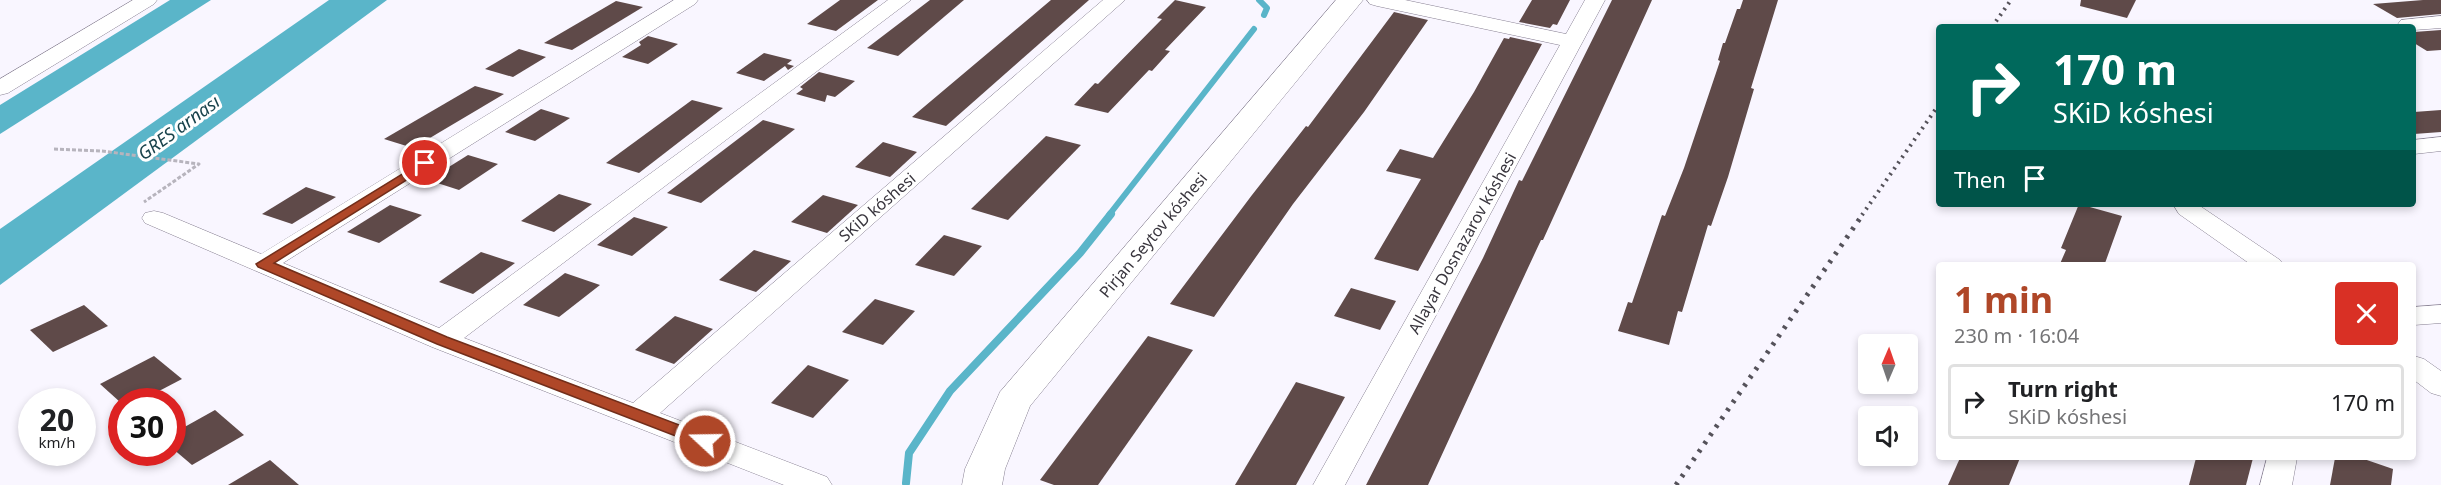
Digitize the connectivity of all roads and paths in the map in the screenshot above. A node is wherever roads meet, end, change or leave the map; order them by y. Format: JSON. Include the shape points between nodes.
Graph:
{"nodes":[{"id":1,"x":147,"y":0,"type":"edge"},
{"id":2,"x":688,"y":0,"type":"edge"},
{"id":3,"x":901,"y":0,"type":"edge"},
{"id":4,"x":1115,"y":0,"type":"edge"},
{"id":5,"x":1350,"y":0,"type":"edge"},
{"id":6,"x":1377,"y":0,"type":"edge"},
{"id":7,"x":1595,"y":0,"type":"edge"},
{"id":8,"x":2441,"y":22,"type":"edge"},
{"id":9,"x":2408,"y":24,"type":"dead end"},
{"id":10,"x":1573,"y":42,"type":"junction"},
{"id":11,"x":0,"y":88,"type":"edge"},
{"id":12,"x":2441,"y":144,"type":"edge"},
{"id":13,"x":2416,"y":147,"type":"edge"},
{"id":14,"x":54,"y":149,"type":"dead end"},
{"id":15,"x":2187,"y":207,"type":"edge"},
{"id":16,"x":153,"y":218,"type":"joint"},
{"id":17,"x":2265,"y":262,"type":"edge"},
{"id":18,"x":263,"y":264,"type":"junction"},
{"id":19,"x":2441,"y":314,"type":"edge"},
{"id":20,"x":2416,"y":316,"type":"edge"},
{"id":21,"x":442,"y":340,"type":"junction"},
{"id":22,"x":2416,"y":367,"type":"edge"},
{"id":23,"x":2441,"y":386,"type":"edge"},
{"id":24,"x":638,"y":415,"type":"junction"},
{"id":25,"x":2282,"y":460,"type":"edge"},
{"id":26,"x":816,"y":485,"type":"edge"},
{"id":27,"x":982,"y":485,"type":"edge"},
{"id":28,"x":1329,"y":485,"type":"edge"},
{"id":29,"x":2276,"y":485,"type":"edge"}],
"edges":[{"from":1,"to":11,"type":"street"},
{"from":2,"to":18,"type":"street"},
{"from":3,"to":21,"type":"street"},
{"from":4,"to":24,"type":"street","name":"SKiD kóshesi"},
{"from":5,"to":27,"type":"main road","name":"Pirjan Seytov kóshesi","via":[[1013,401]]},
{"from":6,"to":10,"type":"street"},
{"from":7,"to":10,"type":"street","name":"Allayar Dosnazarov kóshesi"},
{"from":8,"to":9,"type":"street"},
{"from":10,"to":28,"type":"street","name":"Allayar Dosnazarov kóshesi"},
{"from":12,"to":13,"type":"street"},
{"from":14,"to":16,"type":"path","via":[[199,164],[143,201]]},
{"from":15,"to":17,"type":"street"},
{"from":16,"to":18,"type":"street"},
{"from":18,"to":21,"type":"street"},
{"from":19,"to":20,"type":"street"},
{"from":21,"to":24,"type":"street"},
{"from":22,"to":23,"type":"street"},
{"from":24,"to":26,"type":"street"},
{"from":25,"to":29,"type":"street"}]}
